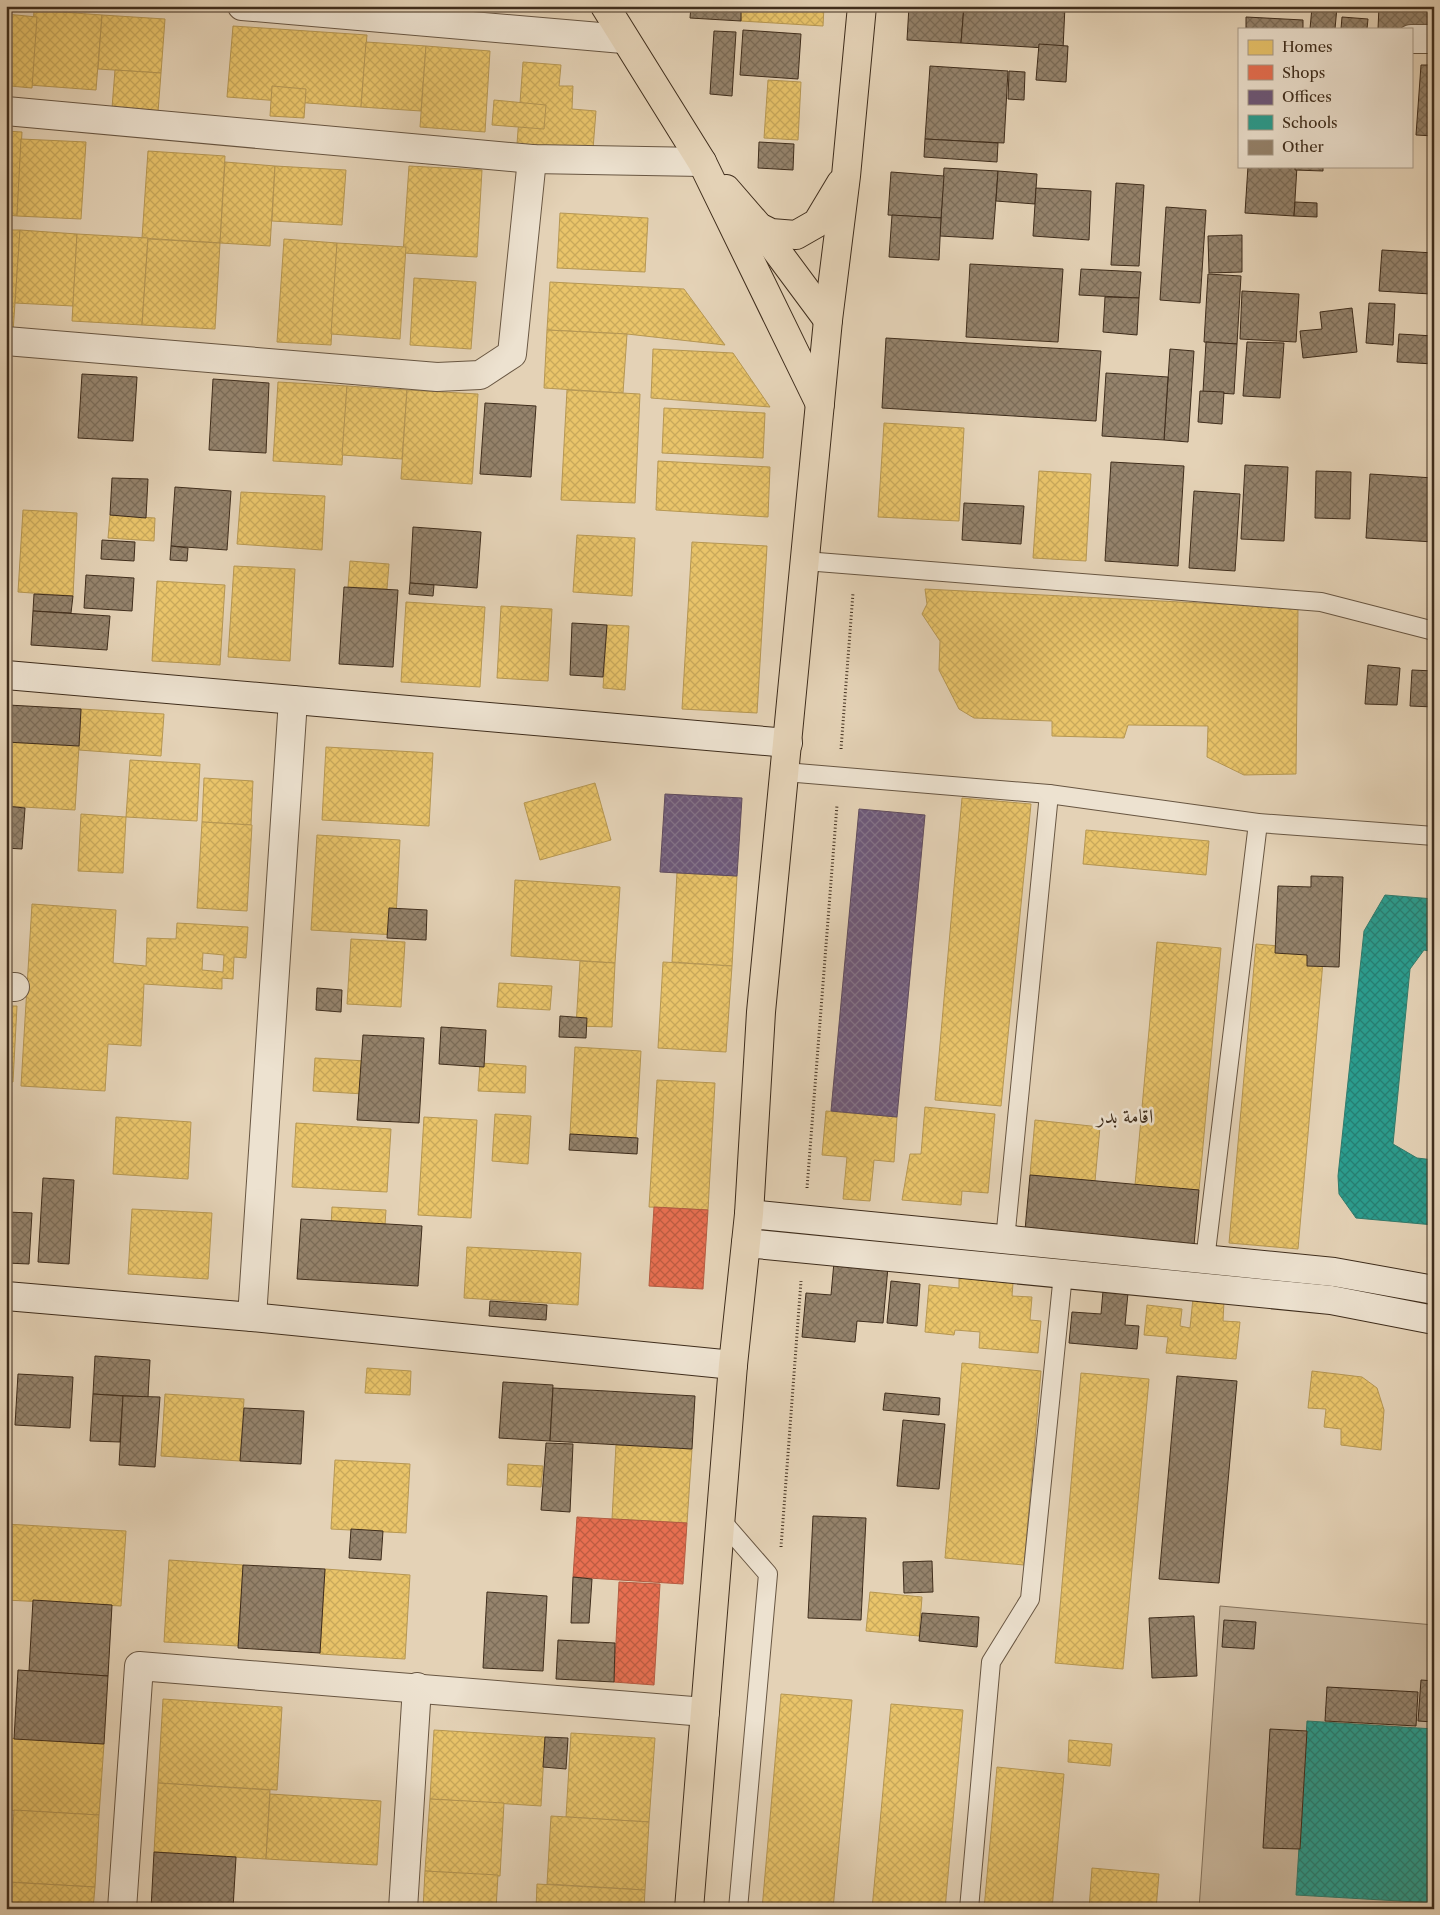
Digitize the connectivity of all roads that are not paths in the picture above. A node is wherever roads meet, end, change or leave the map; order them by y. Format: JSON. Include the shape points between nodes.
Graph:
{"nodes":[{"id":1,"x":242,"y":6,"type":"edge"},
{"id":2,"x":605,"y":6,"type":"edge"},
{"id":3,"x":862,"y":6,"type":"edge"},
{"id":4,"x":623,"y":39,"type":"junction"},
{"id":5,"x":1412,"y":39,"type":"edge"},
{"id":6,"x":1434,"y":40,"type":"edge"},
{"id":7,"x":6,"y":111,"type":"edge"},
{"id":8,"x":532,"y":159,"type":"junction"},
{"id":9,"x":702,"y":162,"type":"junction"},
{"id":10,"x":846,"y":176,"type":"junction"},
{"id":11,"x":759,"y":227,"type":"junction"},
{"id":12,"x":828,"y":320,"type":"junction"},
{"id":13,"x":6,"y":341,"type":"edge"},
{"id":14,"x":820,"y":404,"type":"junction"},
{"id":15,"x":805,"y":562,"type":"junction"},
{"id":16,"x":1434,"y":631,"type":"edge"},
{"id":17,"x":6,"y":675,"type":"edge"},
{"id":18,"x":293,"y":700,"type":"junction"},
{"id":19,"x":788,"y":743,"type":"junction"},
{"id":20,"x":785,"y":772,"type":"junction"},
{"id":21,"x":1049,"y":794,"type":"junction"},
{"id":22,"x":1258,"y":823,"type":"junction"},
{"id":23,"x":1434,"y":836,"type":"edge"},
{"id":24,"x":749,"y":1214,"type":"junction"},
{"id":25,"x":1006,"y":1240,"type":"junction"},
{"id":26,"x":746,"y":1243,"type":"junction"},
{"id":27,"x":1205,"y":1260,"type":"junction"},
{"id":28,"x":1063,"y":1274,"type":"junction"},
{"id":29,"x":1434,"y":1290,"type":"edge"},
{"id":30,"x":6,"y":1296,"type":"edge"},
{"id":31,"x":252,"y":1317,"type":"junction"},
{"id":32,"x":1434,"y":1320,"type":"edge"},
{"id":33,"x":733,"y":1365,"type":"junction"},
{"id":34,"x":720,"y":1520,"type":"junction"},
{"id":35,"x":417,"y":1687,"type":"junction"},
{"id":36,"x":705,"y":1712,"type":"junction"},
{"id":37,"x":122,"y":1909,"type":"edge"},
{"id":38,"x":403,"y":1909,"type":"edge"},
{"id":39,"x":689,"y":1909,"type":"edge"},
{"id":40,"x":738,"y":1909,"type":"edge"},
{"id":41,"x":969,"y":1909,"type":"edge"}],
"edges":[{"from":1,"to":4,"type":"street"},
{"from":2,"to":4,"type":"main road"},
{"from":3,"to":10,"type":"main road"},
{"from":4,"to":9,"type":"main road"},
{"from":5,"to":6,"type":"street"},
{"from":7,"to":8,"type":"street"},
{"from":8,"to":9,"type":"street"},
{"from":8,"to":13,"type":"street","via":[[512,354],[480,375],[437,377]]},
{"from":9,"to":11,"type":"main road"},
{"from":9,"to":14,"type":"main road"},
{"from":10,"to":11,"type":"main road","via":[[817,223],[796,235],[771,233]]},
{"from":10,"to":12,"type":"main road"},
{"from":11,"to":12,"type":"main road"},
{"from":12,"to":14,"type":"main road"},
{"from":14,"to":15,"type":"main road"},
{"from":15,"to":16,"type":"lane","via":[[1321,602]]},
{"from":15,"to":19,"type":"main road"},
{"from":17,"to":18,"type":"street"},
{"from":18,"to":19,"type":"street"},
{"from":18,"to":31,"type":"street"},
{"from":19,"to":20,"type":"main road"},
{"from":20,"to":21,"type":"lane"},
{"from":20,"to":24,"type":"main road","via":[[761,1012]]},
{"from":21,"to":22,"type":"lane"},
{"from":21,"to":25,"type":"lane"},
{"from":22,"to":23,"type":"lane"},
{"from":22,"to":27,"type":"lane"},
{"from":24,"to":25,"type":"street"},
{"from":24,"to":26,"type":"main road"},
{"from":25,"to":27,"type":"street"},
{"from":26,"to":28,"type":"street"},
{"from":26,"to":33,"type":"main road"},
{"from":27,"to":29,"type":"street","via":[[1334,1272]]},
{"from":28,"to":32,"type":"street","via":[[1331,1300]]},
{"from":28,"to":41,"type":"lane","via":[[1030,1599],[991,1662]]},
{"from":30,"to":31,"type":"street"},
{"from":31,"to":33,"type":"street"},
{"from":33,"to":34,"type":"main road"},
{"from":34,"to":36,"type":"main road"},
{"from":34,"to":40,"type":"lane","via":[[768,1574]]},
{"from":35,"to":36,"type":"street"},
{"from":35,"to":37,"type":"street","via":[[138,1666]]},
{"from":35,"to":38,"type":"street"},
{"from":36,"to":39,"type":"main road"}]}
